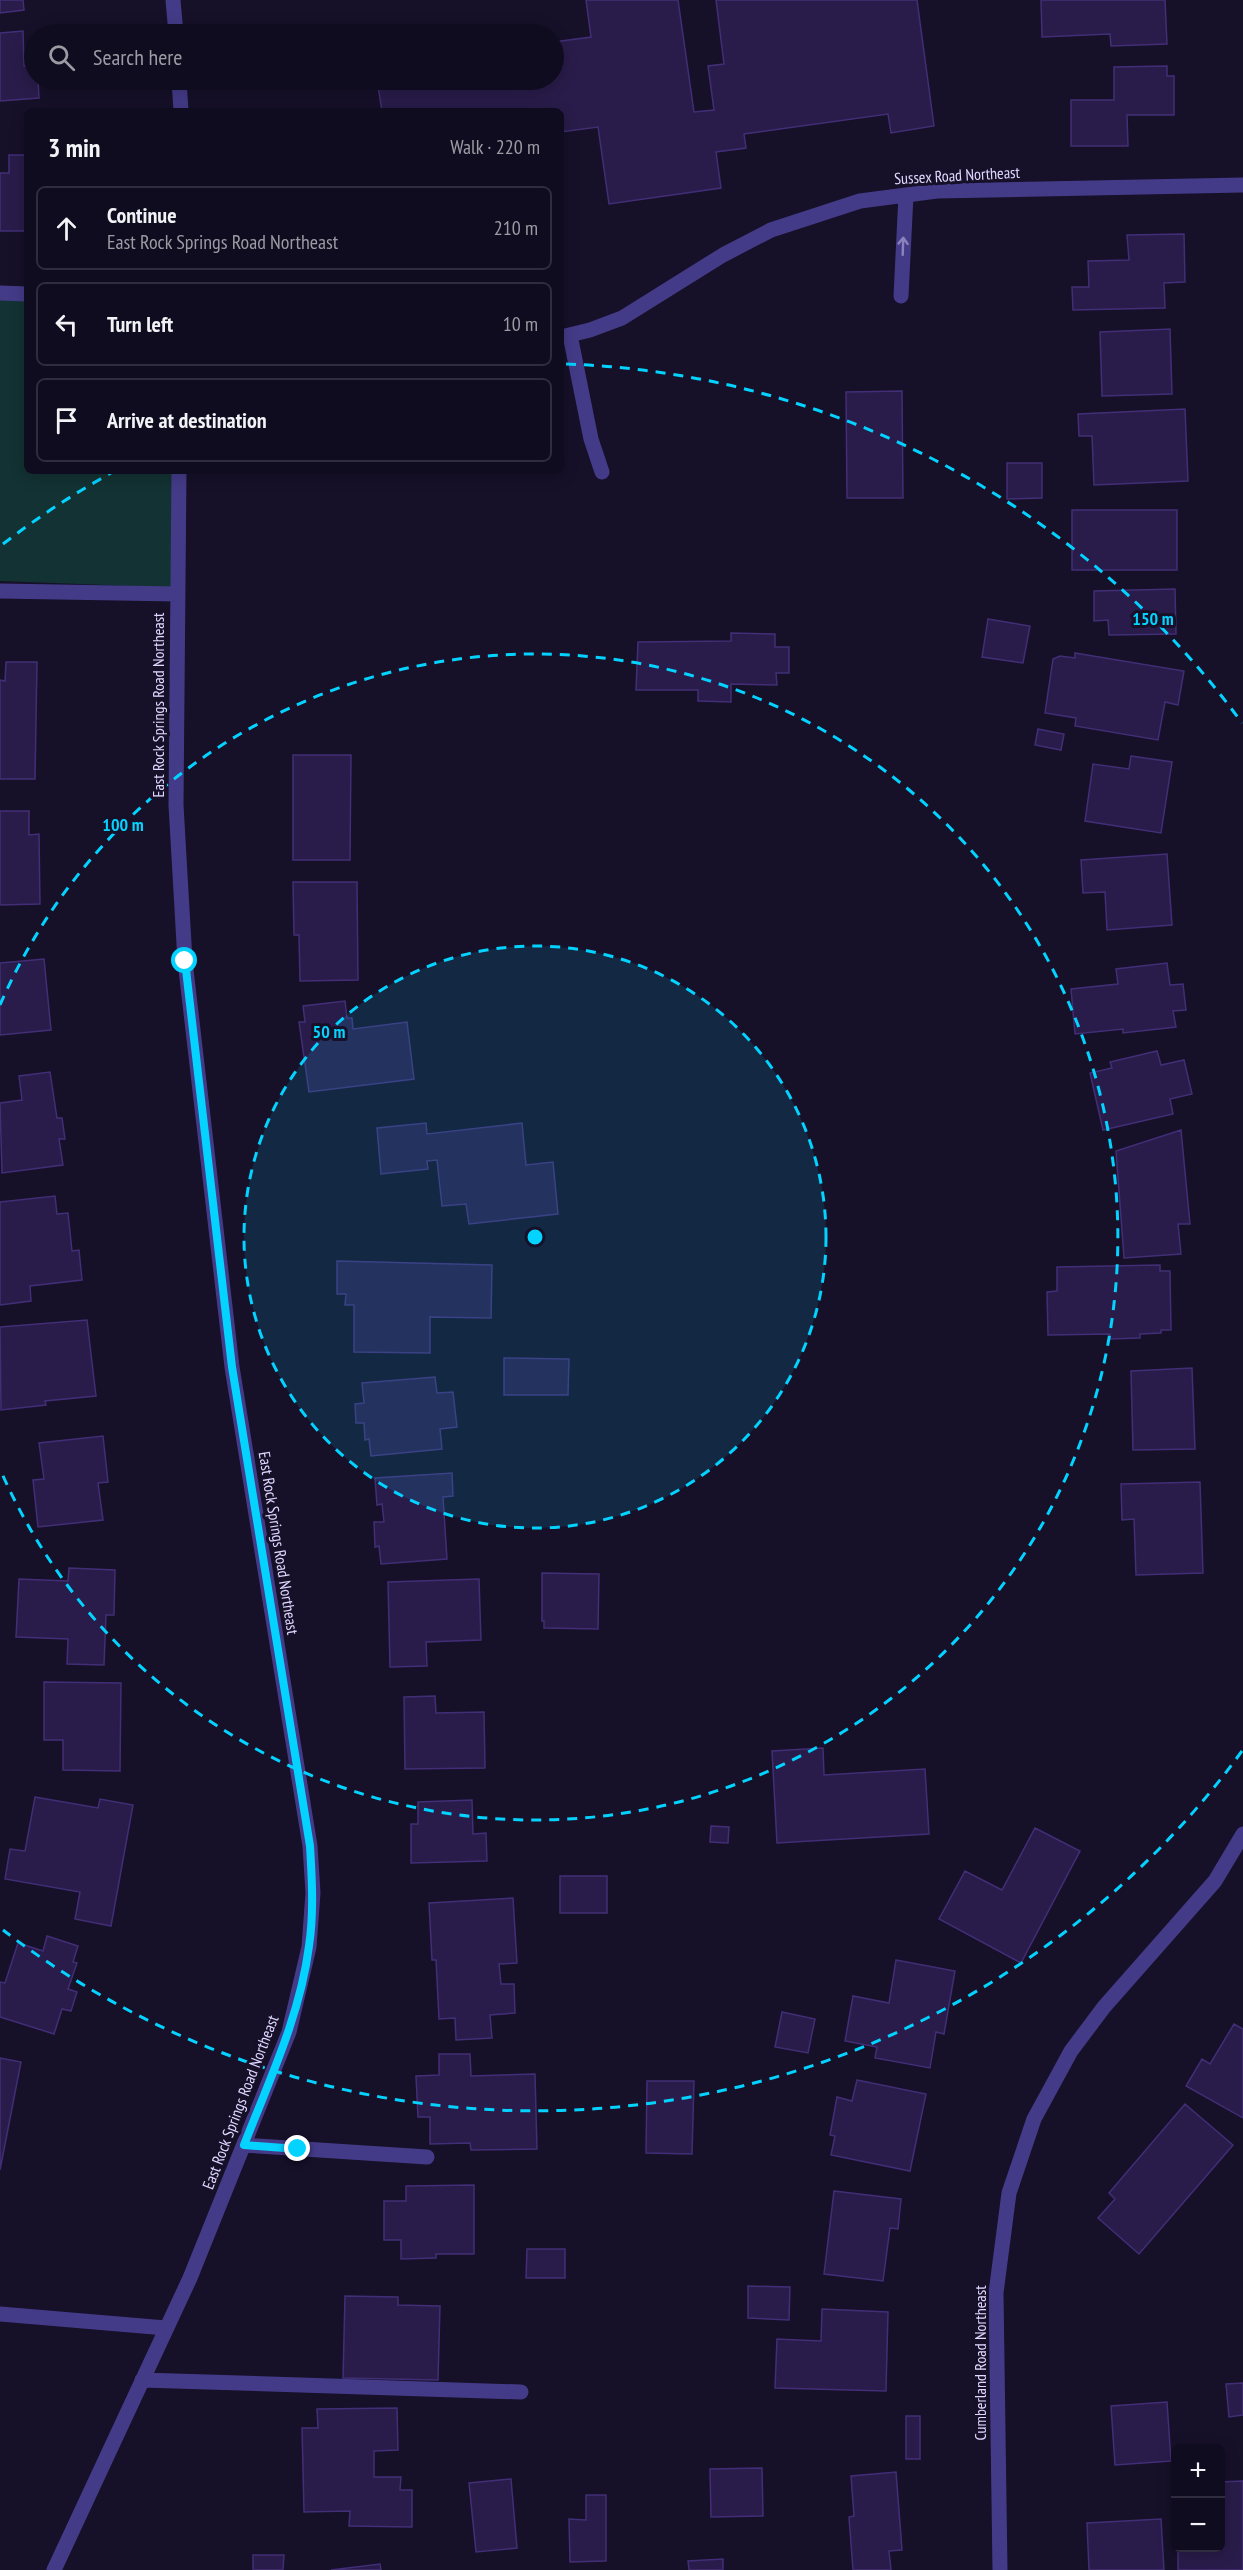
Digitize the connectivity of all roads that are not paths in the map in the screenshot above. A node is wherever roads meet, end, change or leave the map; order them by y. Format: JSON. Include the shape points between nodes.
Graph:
{"nodes":[{"id":1,"x":172,"y":0,"type":"edge"},
{"id":2,"x":175,"y":24,"type":"edge"},
{"id":3,"x":179,"y":90,"type":"edge"},
{"id":4,"x":181,"y":108,"type":"edge"},
{"id":5,"x":1243,"y":185,"type":"edge"},
{"id":6,"x":906,"y":195,"type":"junction"},
{"id":7,"x":0,"y":294,"type":"edge"},
{"id":8,"x":24,"y":294,"type":"edge"},
{"id":9,"x":901,"y":296,"type":"dead end"},
{"id":10,"x":566,"y":336,"type":"edge"},
{"id":11,"x":602,"y":472,"type":"dead end"},
{"id":12,"x":179,"y":474,"type":"edge"},
{"id":13,"x":0,"y":591,"type":"edge"},
{"id":14,"x":177,"y":594,"type":"junction"},
{"id":15,"x":1243,"y":1834,"type":"edge"},
{"id":16,"x":244,"y":2145,"type":"junction"},
{"id":17,"x":427,"y":2157,"type":"dead end"},
{"id":18,"x":0,"y":2314,"type":"edge"},
{"id":19,"x":166,"y":2328,"type":"junction"},
{"id":20,"x":142,"y":2380,"type":"junction"},
{"id":21,"x":521,"y":2392,"type":"dead end"},
{"id":22,"x":54,"y":2570,"type":"edge"},
{"id":23,"x":1000,"y":2570,"type":"edge"}],
"edges":[{"from":1,"to":2,"type":"street"},
{"from":3,"to":4,"type":"street"},
{"from":5,"to":6,"type":"street","name":"Sussex Road Northeast","via":[[937,191]]},
{"from":9,"to":6,"type":"street","one_way":true},
{"from":6,"to":10,"type":"street","name":"Sussex Road Northeast","via":[[860,201],[771,230],[622,318]]},
{"from":7,"to":8,"type":"street"},
{"from":10,"to":11,"type":"street"},
{"from":12,"to":14,"type":"street","name":"East Rock Springs Road Northeast"},
{"from":13,"to":14,"type":"street"},
{"from":14,"to":16,"type":"street","name":"East Rock Springs Road Northeast","via":[[176,805],[185,961],[232,1367],[310,1846],[313,1893],[309,1947],[289,2032]]},
{"from":15,"to":23,"type":"street","name":"Cumberland Road Northeast","via":[[1215,1881],[1104,2007],[1071,2051],[1034,2119],[1009,2193],[996,2293]]},
{"from":16,"to":17,"type":"street"},
{"from":16,"to":19,"type":"street","name":"East Rock Springs Road Northeast"},
{"from":18,"to":19,"type":"street"},
{"from":19,"to":20,"type":"street","name":"East Rock Springs Road Northeast"},
{"from":20,"to":21,"type":"street"},
{"from":20,"to":22,"type":"street","name":"East Rock Springs Road Northeast"}]}
